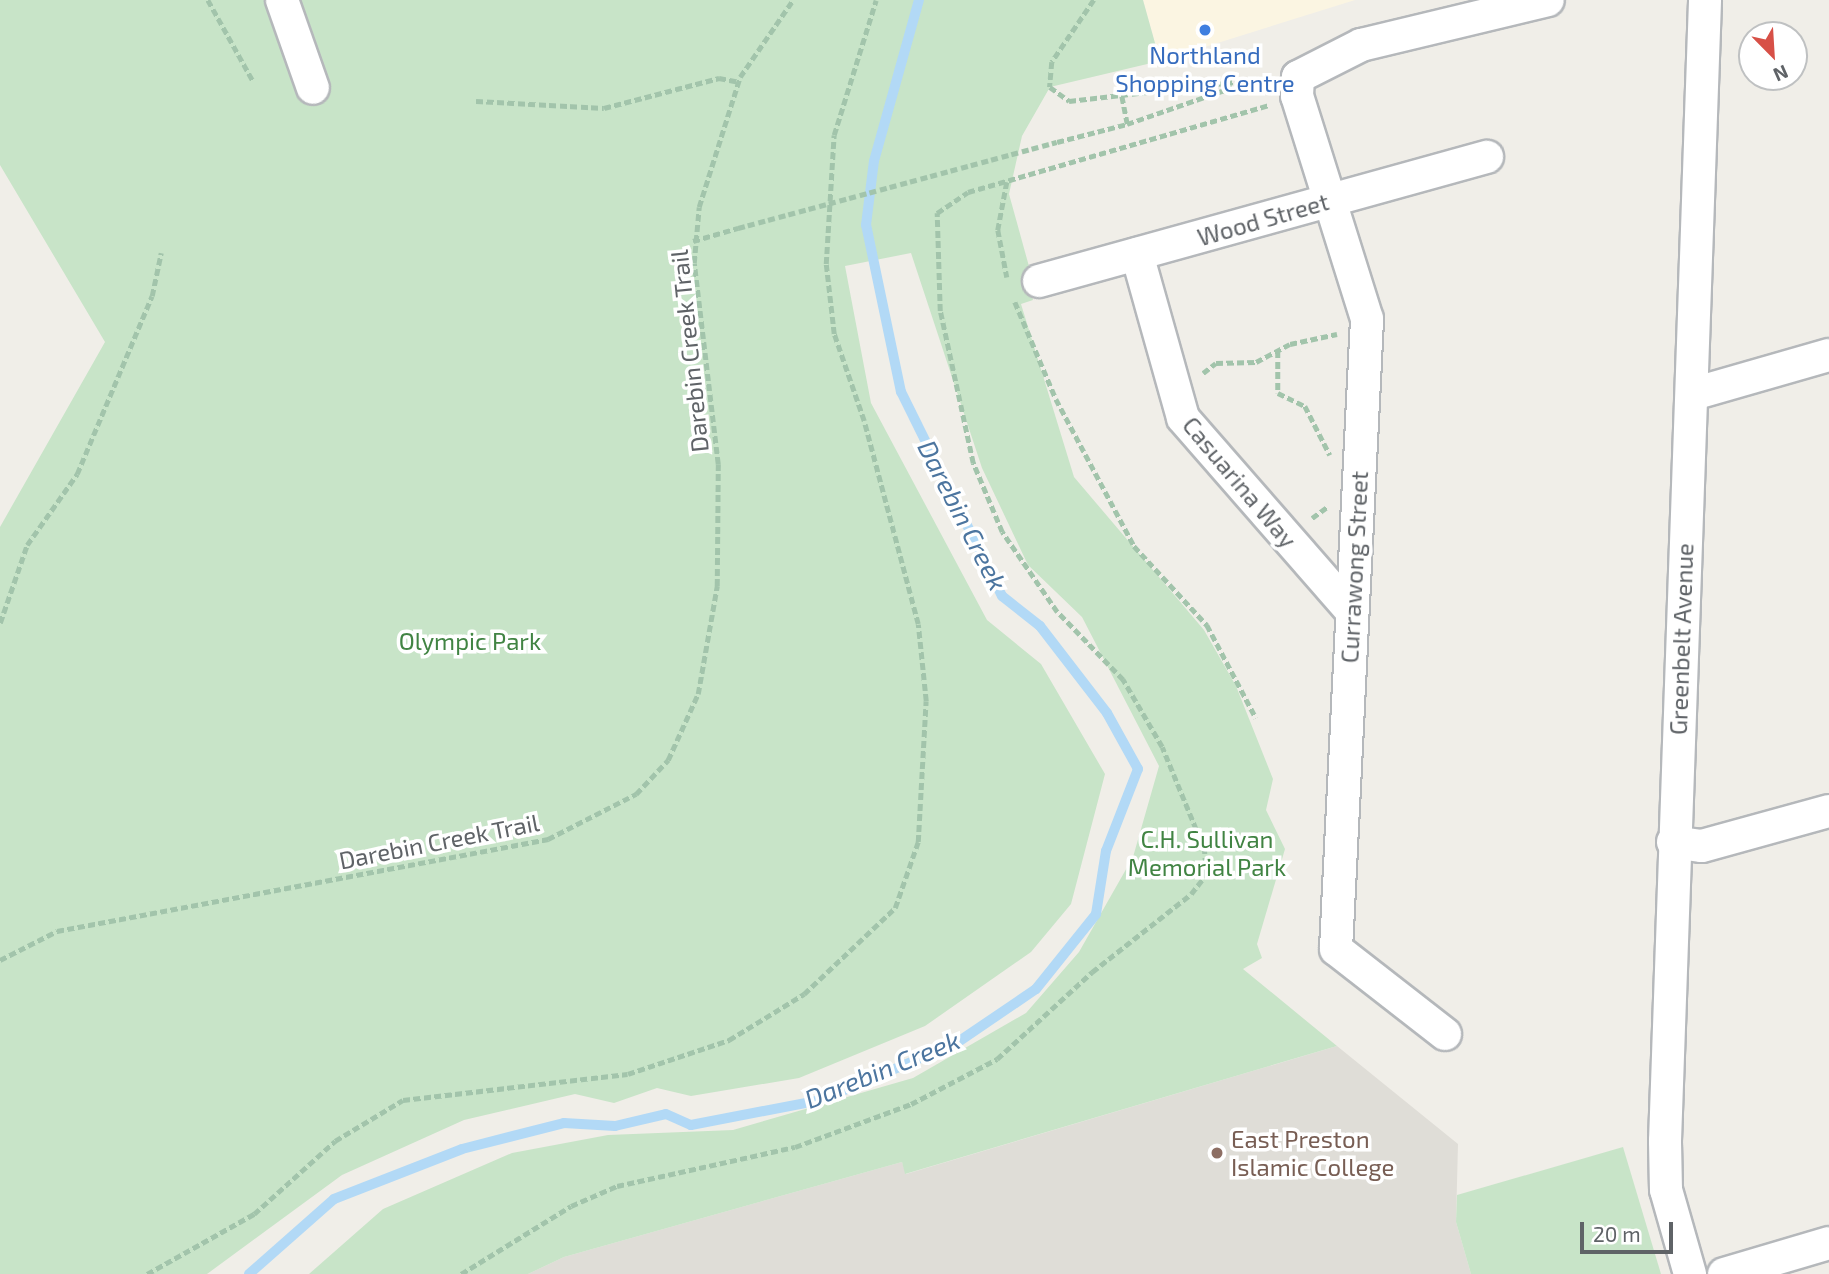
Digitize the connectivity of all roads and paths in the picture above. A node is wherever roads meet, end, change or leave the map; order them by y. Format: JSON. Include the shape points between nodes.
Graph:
{"nodes":[{"id":1,"x":208,"y":0,"type":"edge"},
{"id":2,"x":282,"y":0,"type":"edge"},
{"id":3,"x":793,"y":0,"type":"edge"},
{"id":4,"x":876,"y":0,"type":"edge"},
{"id":5,"x":1094,"y":0,"type":"edge"},
{"id":6,"x":1548,"y":0,"type":"edge"},
{"id":7,"x":1705,"y":0,"type":"edge"},
{"id":8,"x":1314,"y":64,"type":"junction"},
{"id":9,"x":1252,"y":80,"type":"junction"},
{"id":10,"x":253,"y":81,"type":"dead end"},
{"id":11,"x":739,"y":82,"type":"junction"},
{"id":12,"x":313,"y":88,"type":"dead end"},
{"id":13,"x":1121,"y":94,"type":"junction"},
{"id":14,"x":1297,"y":96,"type":"junction"},
{"id":15,"x":476,"y":101,"type":"dead end"},
{"id":16,"x":1127,"y":124,"type":"junction"},
{"id":17,"x":1487,"y":157,"type":"dead end"},
{"id":18,"x":1007,"y":182,"type":"junction"},
{"id":19,"x":1329,"y":200,"type":"junction"},
{"id":20,"x":693,"y":241,"type":"junction"},
{"id":21,"x":161,"y":253,"type":"dead end"},
{"id":22,"x":1137,"y":254,"type":"junction"},
{"id":23,"x":1039,"y":282,"type":"dead end"},
{"id":24,"x":1350,"y":327,"type":"dead end"},
{"id":25,"x":1278,"y":350,"type":"junction"},
{"id":26,"x":1829,"y":355,"type":"edge"},
{"id":27,"x":1173,"y":382,"type":"junction"},
{"id":28,"x":1692,"y":394,"type":"junction"},
{"id":29,"x":1335,"y":461,"type":"dead end"},
{"id":30,"x":1331,"y":500,"type":"dead end"},
{"id":31,"x":1283,"y":536,"type":"junction"},
{"id":32,"x":1352,"y":612,"type":"junction"},
{"id":33,"x":0,"y":623,"type":"edge"},
{"id":34,"x":1256,"y":718,"type":"dead end"},
{"id":35,"x":1829,"y":811,"type":"edge"},
{"id":36,"x":1673,"y":842,"type":"junction"},
{"id":37,"x":0,"y":960,"type":"edge"},
{"id":38,"x":1445,"y":1034,"type":"dead end"},
{"id":39,"x":1829,"y":1243,"type":"edge"},
{"id":40,"x":147,"y":1274,"type":"edge"},
{"id":41,"x":461,"y":1274,"type":"edge"},
{"id":42,"x":1689,"y":1274,"type":"edge"},
{"id":43,"x":1724,"y":1274,"type":"edge"}],
"edges":[{"from":1,"to":10,"type":"path"},
{"from":2,"to":12,"type":"street"},
{"from":3,"to":11,"type":"path","name":"Darebin Creek Trail"},
{"from":4,"to":40,"type":"path","via":[[834,135],[826,264],[834,334],[864,421],[918,624],[926,701],[918,842],[895,908],[804,995],[729,1040],[628,1074],[403,1100],[335,1141],[254,1214]]},
{"from":5,"to":13,"type":"path","via":[[1052,62],[1050,87],[1069,101]]},
{"from":6,"to":8,"type":"street","via":[[1393,36]]},
{"from":7,"to":28,"type":"street","name":"Greenbelt Avenue"},
{"from":8,"to":9,"type":"path"},
{"from":8,"to":14,"type":"street","via":[[1298,77]]},
{"from":9,"to":13,"type":"path"},
{"from":9,"to":16,"type":"path"},
{"from":11,"to":15,"type":"path","via":[[719,78],[604,108]]},
{"from":11,"to":20,"type":"path","name":"Darebin Creek Trail"},
{"from":13,"to":16,"type":"path"},
{"from":14,"to":18,"type":"path"},
{"from":14,"to":19,"type":"street","name":"Currawong Street"},
{"from":16,"to":20,"type":"path","bridge":true},
{"from":17,"to":19,"type":"street","name":"Wood Street"},
{"from":18,"to":34,"type":"path","via":[[998,230],[1010,289],[1056,399],[1134,546],[1207,625]]},
{"from":18,"to":41,"type":"path","via":[[968,192],[937,213],[940,311],[973,463],[1002,532],[1057,612],[1123,680],[1162,747],[1204,849],[1206,875],[1191,894],[1092,972],[997,1059],[911,1104],[795,1147],[617,1186],[571,1206]]},
{"from":19,"to":22,"type":"street","name":"Wood Street"},
{"from":19,"to":32,"type":"street","name":"Currawong Street","via":[[1367,319]]},
{"from":20,"to":37,"type":"path","name":"Darebin Creek Trail","via":[[718,464],[717,586],[698,694],[668,760],[636,794],[548,839],[57,930]]},
{"from":21,"to":33,"type":"path","via":[[152,296],[77,474],[27,545]]},
{"from":22,"to":23,"type":"street","name":"Wood Street"},
{"from":22,"to":27,"type":"street","name":"Casuarina Way"},
{"from":24,"to":25,"type":"path","via":[[1322,342]]},
{"from":25,"to":27,"type":"path","via":[[1256,362],[1216,363],[1207,373]]},
{"from":25,"to":29,"type":"path","via":[[1278,393],[1305,406]]},
{"from":26,"to":28,"type":"street"},
{"from":27,"to":31,"type":"street","name":"Casuarina Way","via":[[1183,418]]},
{"from":28,"to":36,"type":"street","name":"Greenbelt Avenue"},
{"from":30,"to":31,"type":"path"},
{"from":31,"to":32,"type":"street","name":"Casuarina Way"},
{"from":32,"to":38,"type":"street","name":"Currawong Street","via":[[1336,949]]},
{"from":35,"to":36,"type":"street","via":[[1702,846]]},
{"from":36,"to":42,"type":"street","name":"Greenbelt Avenue","via":[[1666,1190]]},
{"from":39,"to":43,"type":"street"}]}
